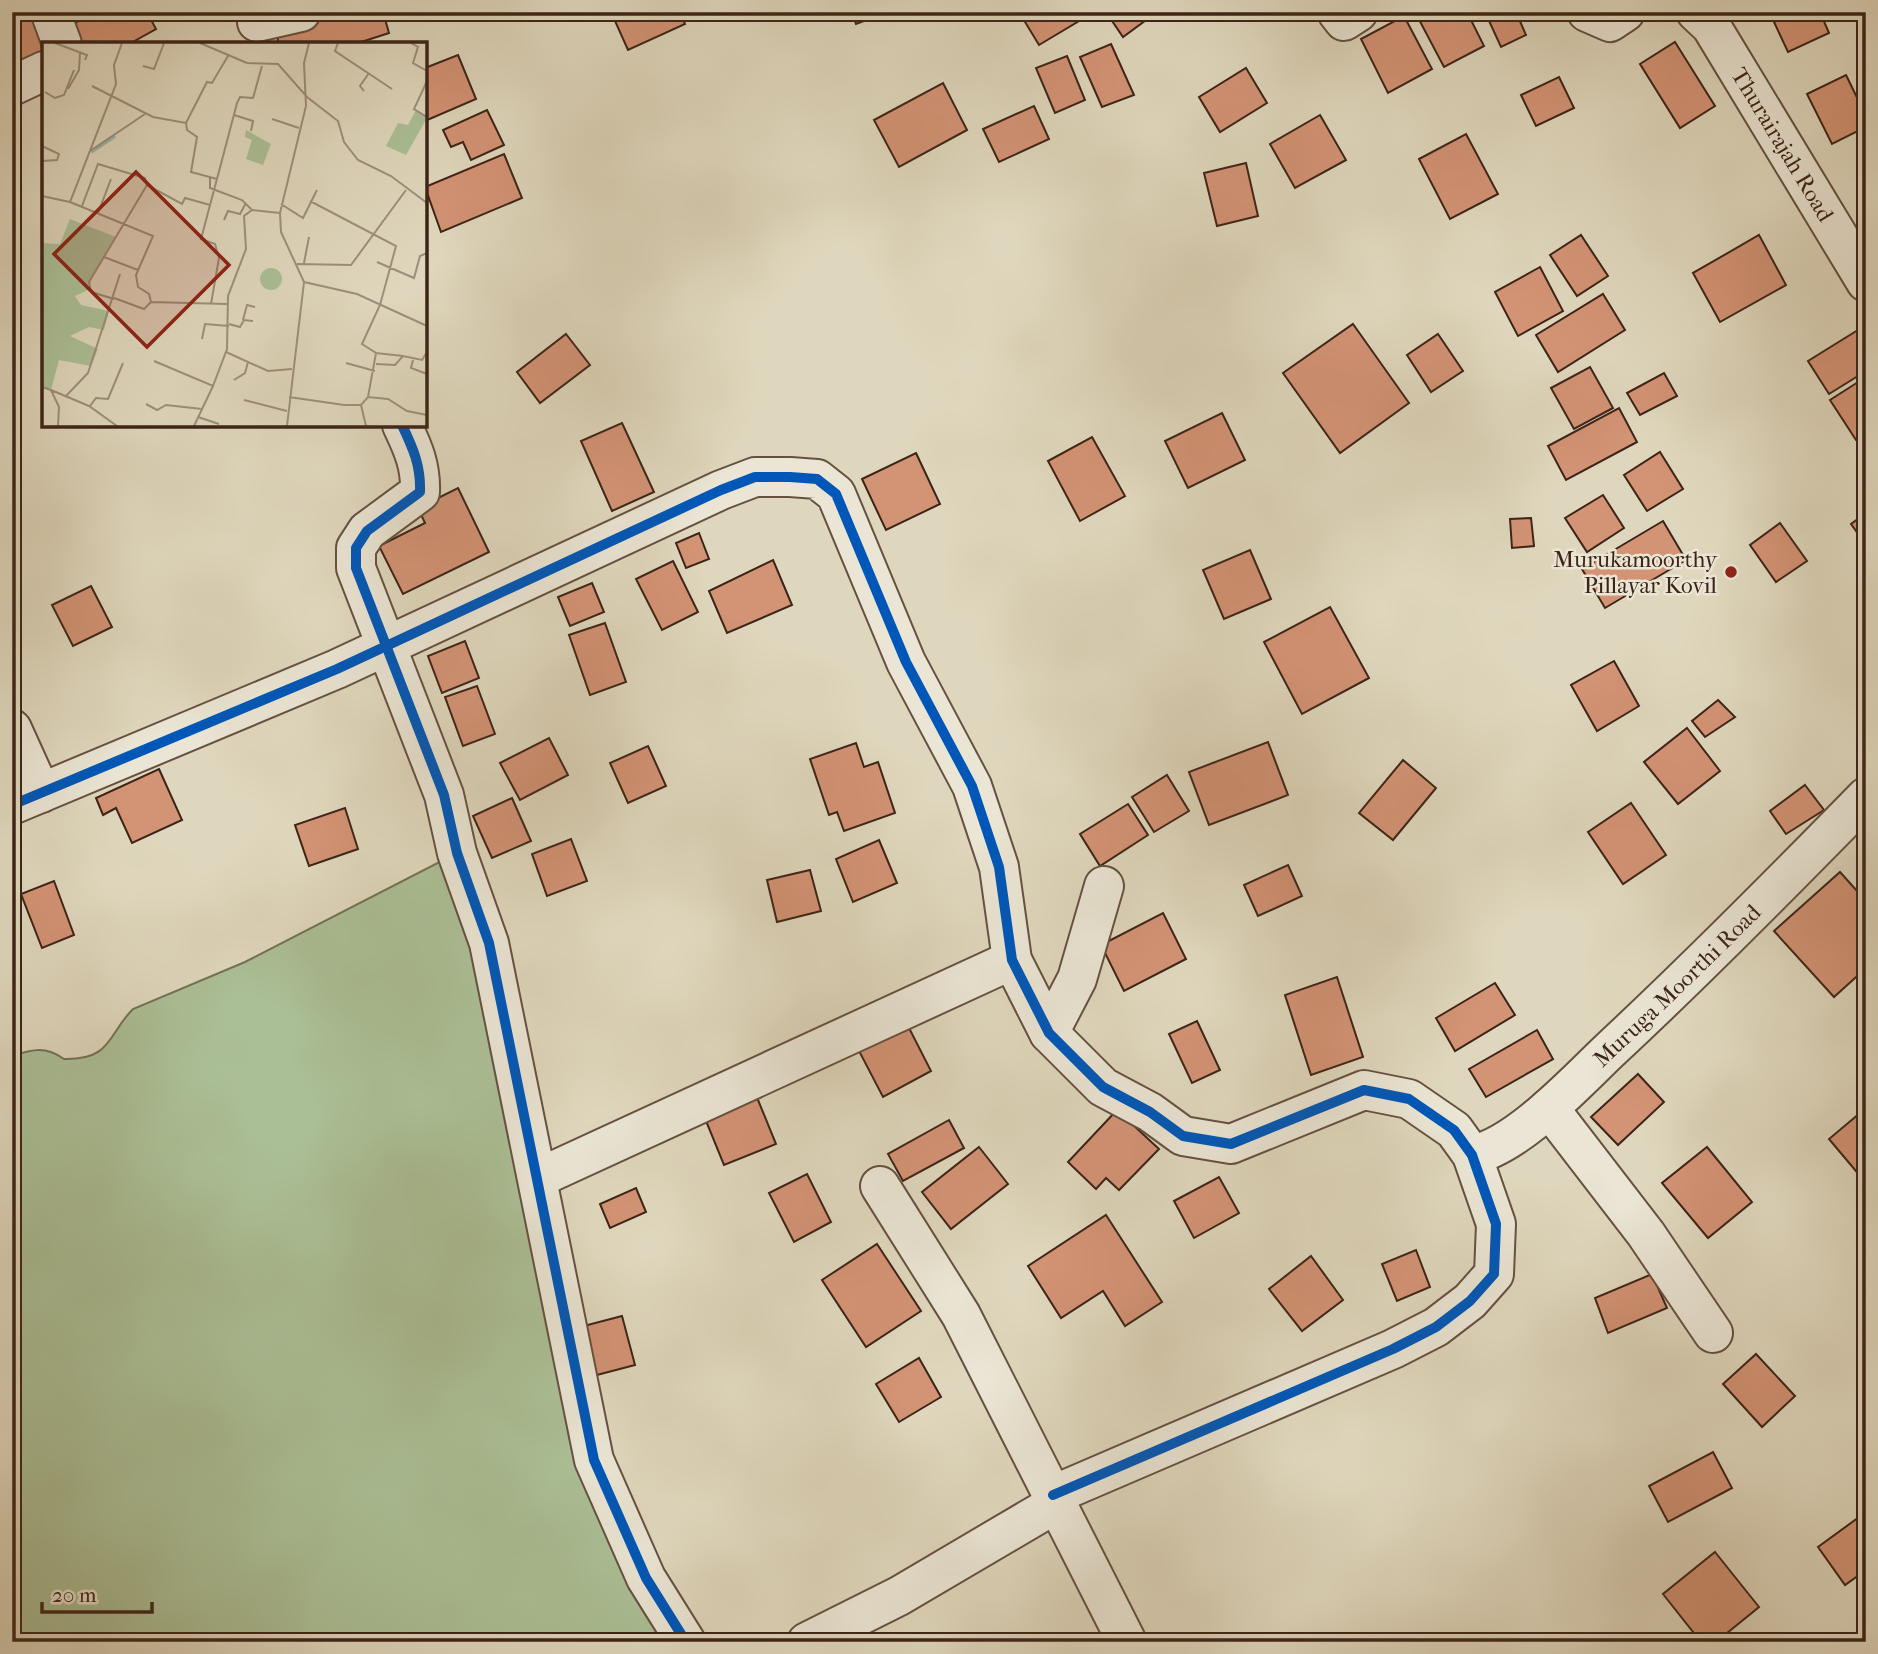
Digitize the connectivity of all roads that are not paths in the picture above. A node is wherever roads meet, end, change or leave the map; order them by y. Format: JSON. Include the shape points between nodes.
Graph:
{"nodes":[{"id":1,"x":55,"y":12,"type":"edge"},
{"id":2,"x":301,"y":12,"type":"edge"},
{"id":3,"x":1337,"y":12,"type":"edge"},
{"id":4,"x":1358,"y":12,"type":"edge"},
{"id":5,"x":1587,"y":12,"type":"edge"},
{"id":6,"x":1625,"y":12,"type":"edge"},
{"id":7,"x":1696,"y":12,"type":"edge"},
{"id":8,"x":257,"y":26,"type":"edge"},
{"id":9,"x":61,"y":42,"type":"edge"},
{"id":10,"x":42,"y":72,"type":"edge"},
{"id":11,"x":12,"y":86,"type":"edge"},
{"id":12,"x":1866,"y":282,"type":"edge"},
{"id":13,"x":403,"y":427,"type":"edge"},
{"id":14,"x":386,"y":646,"type":"junction"},
{"id":15,"x":12,"y":729,"type":"edge"},
{"id":16,"x":1866,"y":797,"type":"edge"},
{"id":17,"x":27,"y":799,"type":"edge"},
{"id":18,"x":1104,"y":886,"type":"dead end"},
{"id":19,"x":1012,"y":960,"type":"junction"},
{"id":20,"x":1049,"y":1033,"type":"junction"},
{"id":21,"x":1549,"y":1108,"type":"junction"},
{"id":22,"x":1472,"y":1155,"type":"junction"},
{"id":23,"x":538,"y":1178,"type":"junction"},
{"id":24,"x":880,"y":1186,"type":"dead end"},
{"id":25,"x":1713,"y":1334,"type":"dead end"},
{"id":26,"x":1055,"y":1499,"type":"junction"},
{"id":27,"x":686,"y":1642,"type":"edge"},
{"id":28,"x":807,"y":1642,"type":"edge"},
{"id":29,"x":1127,"y":1642,"type":"edge"}],
"edges":[{"from":1,"to":9,"type":"street","via":[[51,14]]},
{"from":2,"to":8,"type":"street"},
{"from":3,"to":4,"type":"street","via":[[1344,21]]},
{"from":5,"to":6,"type":"street","via":[[1610,22]]},
{"from":7,"to":12,"type":"street","name":"Thurairajah Road","via":[[1711,26]]},
{"from":10,"to":11,"type":"street"},
{"from":13,"to":14,"type":"street","via":[[417,456],[420,492],[368,531],[356,548],[356,568]]},
{"from":14,"to":17,"type":"street"},
{"from":14,"to":19,"type":"street","via":[[744,481],[755,477],[817,479],[836,494],[906,662],[972,786],[999,867]]},
{"from":14,"to":23,"type":"street","via":[[444,795],[457,853],[489,943]]},
{"from":15,"to":17,"type":"street"},
{"from":16,"to":21,"type":"street","name":"Muruga Moorthi Road","via":[[1712,955]]},
{"from":18,"to":20,"type":"street","via":[[1077,979]]},
{"from":19,"to":20,"type":"street"},
{"from":19,"to":23,"type":"street"},
{"from":20,"to":22,"type":"street","via":[[1103,1087],[1184,1136],[1231,1144],[1364,1090],[1409,1099],[1454,1130]]},
{"from":21,"to":22,"type":"street","name":"Muruga Moorthi Road","via":[[1491,1151]]},
{"from":21,"to":25,"type":"street","via":[[1646,1234]]},
{"from":22,"to":26,"type":"street","via":[[1496,1224],[1494,1274],[1470,1301],[1436,1327],[1393,1349]]},
{"from":23,"to":27,"type":"street","via":[[594,1461],[646,1578]]},
{"from":24,"to":26,"type":"street","via":[[961,1315]]},
{"from":26,"to":28,"type":"street","via":[[899,1596]]},
{"from":26,"to":29,"type":"street"}]}
